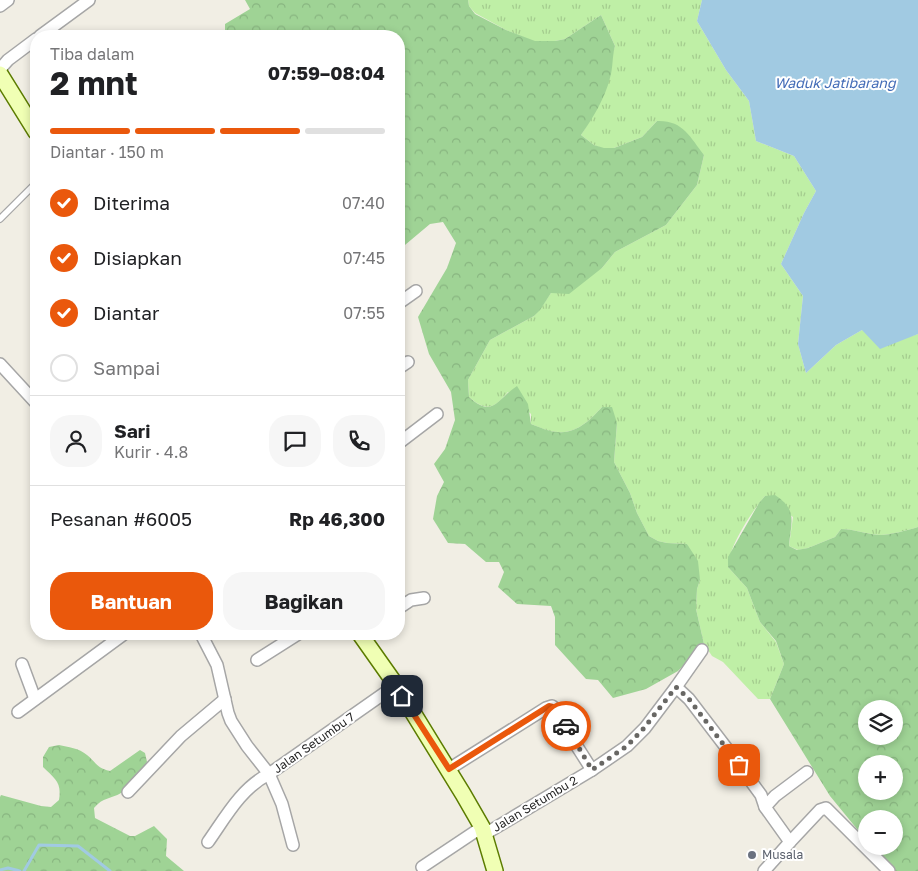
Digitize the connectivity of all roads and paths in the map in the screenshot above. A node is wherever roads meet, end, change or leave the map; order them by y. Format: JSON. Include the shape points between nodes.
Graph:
{"nodes":[{"id":1,"x":8,"y":0,"type":"edge"},
{"id":2,"x":89,"y":0,"type":"edge"},
{"id":3,"x":0,"y":6,"type":"edge"},
{"id":4,"x":48,"y":30,"type":"edge"},
{"id":5,"x":30,"y":44,"type":"edge"},
{"id":6,"x":0,"y":69,"type":"edge"},
{"id":7,"x":0,"y":74,"type":"edge"},
{"id":8,"x":30,"y":122,"type":"edge"},
{"id":9,"x":30,"y":189,"type":"edge"},
{"id":10,"x":0,"y":219,"type":"edge"},
{"id":11,"x":416,"y":291,"type":"dead end"},
{"id":12,"x":405,"y":298,"type":"edge"},
{"id":13,"x":0,"y":364,"type":"edge"},
{"id":14,"x":30,"y":397,"type":"edge"},
{"id":15,"x":437,"y":414,"type":"dead end"},
{"id":16,"x":405,"y":438,"type":"edge"},
{"id":17,"x":424,"y":598,"type":"dead end"},
{"id":18,"x":405,"y":604,"type":"edge"},
{"id":19,"x":116,"y":640,"type":"edge"},
{"id":20,"x":204,"y":640,"type":"edge"},
{"id":21,"x":281,"y":640,"type":"edge"},
{"id":22,"x":364,"y":640,"type":"edge"},
{"id":23,"x":702,"y":650,"type":"dead end"},
{"id":24,"x":257,"y":660,"type":"dead end"},
{"id":25,"x":22,"y":664,"type":"dead end"},
{"id":26,"x":396,"y":685,"type":"junction"},
{"id":27,"x":676,"y":687,"type":"junction"},
{"id":28,"x":35,"y":699,"type":"junction"},
{"id":29,"x":225,"y":699,"type":"junction"},
{"id":30,"x":18,"y":712,"type":"dead end"},
{"id":31,"x":449,"y":769,"type":"junction"},
{"id":32,"x":592,"y":770,"type":"junction"},
{"id":33,"x":807,"y":772,"type":"dead end"},
{"id":34,"x":268,"y":774,"type":"junction"},
{"id":35,"x":128,"y":792,"type":"dead end"},
{"id":36,"x":764,"y":804,"type":"junction"},
{"id":37,"x":484,"y":831,"type":"junction"},
{"id":38,"x":208,"y":842,"type":"dead end"},
{"id":39,"x":790,"y":842,"type":"junction"},
{"id":40,"x":293,"y":845,"type":"dead end"},
{"id":41,"x":422,"y":867,"type":"dead end"},
{"id":42,"x":769,"y":869,"type":"edge"},
{"id":43,"x":495,"y":871,"type":"edge"},
{"id":44,"x":889,"y":871,"type":"edge"}],
"edges":[{"from":1,"to":3,"type":"street"},
{"from":2,"to":4,"type":"street"},
{"from":5,"to":6,"type":"street"},
{"from":7,"to":8,"type":"main road"},
{"from":9,"to":10,"type":"lane"},
{"from":11,"to":12,"type":"street"},
{"from":13,"to":14,"type":"street"},
{"from":15,"to":16,"type":"street"},
{"from":17,"to":18,"type":"street"},
{"from":19,"to":28,"type":"street"},
{"from":20,"to":29,"type":"street","via":[[218,666]]},
{"from":21,"to":24,"type":"street"},
{"from":22,"to":26,"type":"main road"},
{"from":23,"to":27,"type":"street","name":"Jalan Setumbu 2"},
{"from":25,"to":28,"type":"street"},
{"from":26,"to":31,"type":"main road"},
{"from":26,"to":34,"type":"street","name":"Jalan Setumbu 7"},
{"from":27,"to":32,"type":"street","name":"Jalan Setumbu 2","via":[[627,746]]},
{"from":27,"to":36,"type":"street","via":[[728,750]]},
{"from":28,"to":30,"type":"street"},
{"from":29,"to":34,"type":"street","via":[[231,721]]},
{"from":29,"to":35,"type":"street","via":[[181,736]]},
{"from":31,"to":32,"type":"street","via":[[552,706]]},
{"from":31,"to":37,"type":"main road"},
{"from":32,"to":37,"type":"street","name":"Jalan Setumbu 2"},
{"from":33,"to":36,"type":"street"},
{"from":34,"to":38,"type":"street","via":[[236,801]]},
{"from":34,"to":40,"type":"street","name":"Jalan Setumbu 7","via":[[282,804]]},
{"from":36,"to":39,"type":"street"},
{"from":37,"to":41,"type":"street","name":"Jalan Setumbu 2"},
{"from":37,"to":43,"type":"main road"},
{"from":39,"to":42,"type":"street"},
{"from":39,"to":44,"type":"street","via":[[820,810],[826,808]]}]}
